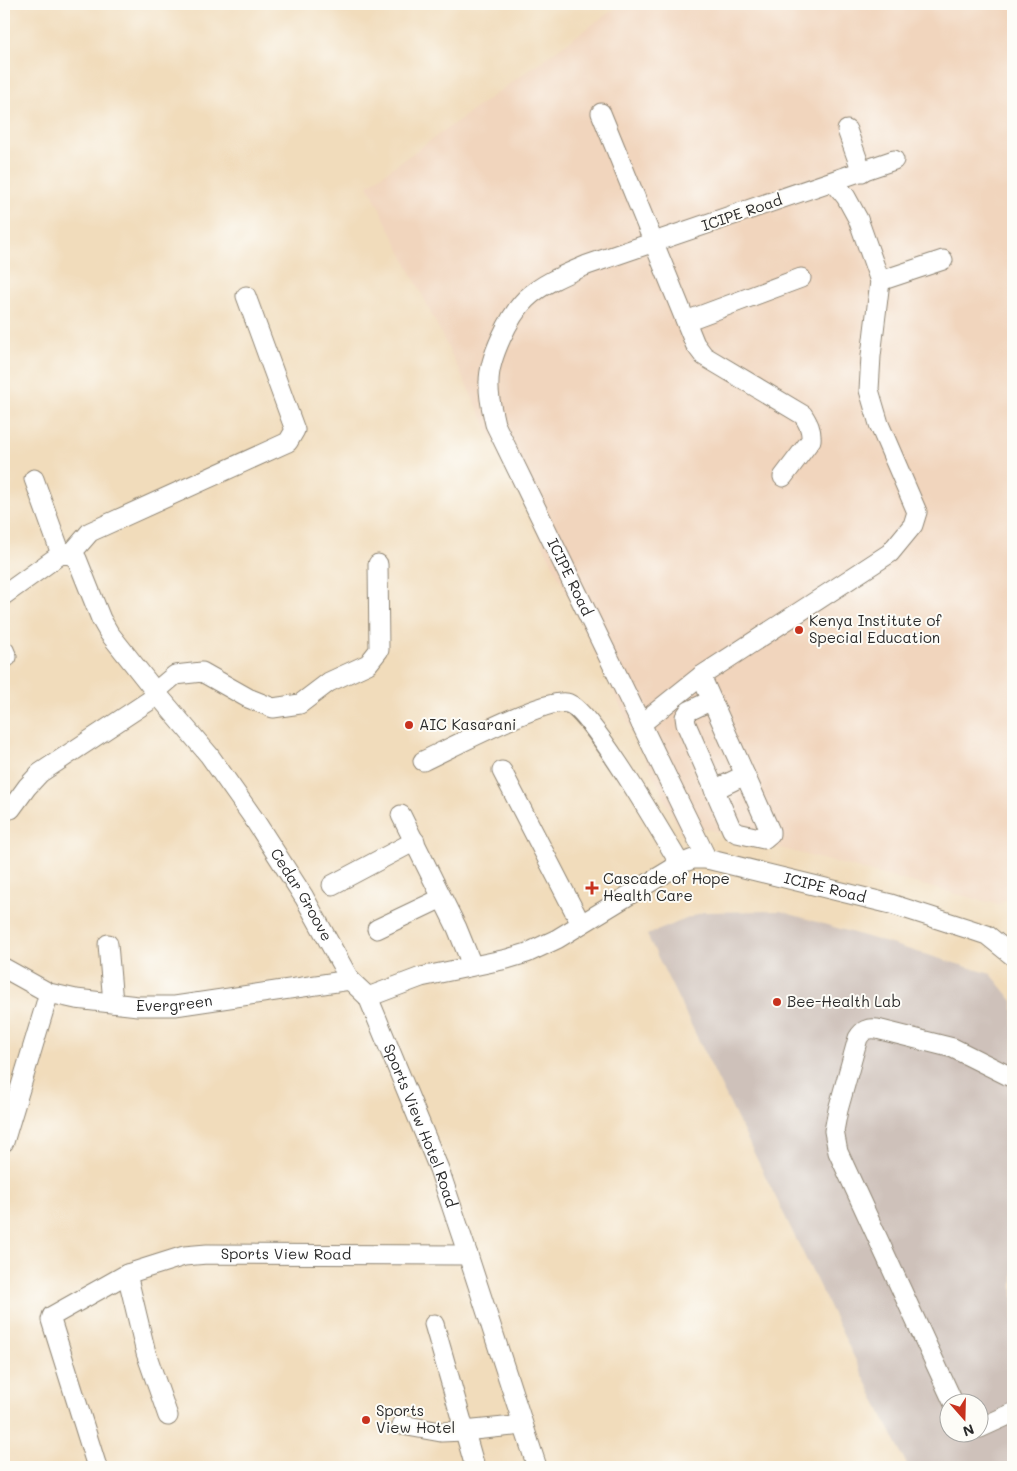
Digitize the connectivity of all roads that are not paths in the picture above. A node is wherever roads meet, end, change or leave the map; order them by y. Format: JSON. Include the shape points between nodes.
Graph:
{"nodes":[{"id":1,"x":601,"y":113,"type":"dead end"},
{"id":2,"x":847,"y":130,"type":"dead end"},
{"id":3,"x":894,"y":160,"type":"dead end"},
{"id":4,"x":862,"y":172,"type":"junction"},
{"id":5,"x":834,"y":182,"type":"junction"},
{"id":6,"x":654,"y":243,"type":"junction"},
{"id":7,"x":943,"y":260,"type":"dead end"},
{"id":8,"x":801,"y":278,"type":"dead end"},
{"id":9,"x":880,"y":281,"type":"junction"},
{"id":10,"x":246,"y":296,"type":"dead end"},
{"id":11,"x":686,"y":321,"type":"junction"},
{"id":12,"x":783,"y":477,"type":"dead end"},
{"id":13,"x":34,"y":479,"type":"dead end"},
{"id":14,"x":66,"y":555,"type":"junction"},
{"id":15,"x":378,"y":564,"type":"dead end"},
{"id":16,"x":4,"y":595,"type":"edge"},
{"id":17,"x":701,"y":676,"type":"junction"},
{"id":18,"x":156,"y":693,"type":"junction"},
{"id":19,"x":712,"y":700,"type":"junction"},
{"id":20,"x":641,"y":724,"type":"junction"},
{"id":21,"x":423,"y":761,"type":"dead end"},
{"id":22,"x":502,"y":771,"type":"dead end"},
{"id":23,"x":745,"y":775,"type":"junction"},
{"id":24,"x":714,"y":790,"type":"junction"},
{"id":25,"x":11,"y":809,"type":"dead end"},
{"id":26,"x":402,"y":815,"type":"dead end"},
{"id":27,"x":415,"y":841,"type":"junction"},
{"id":28,"x":707,"y":859,"type":"junction"},
{"id":29,"x":680,"y":864,"type":"junction"},
{"id":30,"x":332,"y":885,"type":"dead end"},
{"id":31,"x":442,"y":898,"type":"junction"},
{"id":32,"x":581,"y":924,"type":"junction"},
{"id":33,"x":377,"y":929,"type":"dead end"},
{"id":34,"x":108,"y":944,"type":"dead end"},
{"id":35,"x":1013,"y":956,"type":"edge"},
{"id":36,"x":472,"y":966,"type":"junction"},
{"id":37,"x":4,"y":968,"type":"edge"},
{"id":38,"x":350,"y":980,"type":"junction"},
{"id":39,"x":49,"y":993,"type":"junction"},
{"id":40,"x":368,"y":997,"type":"junction"},
{"id":41,"x":112,"y":1003,"type":"junction"},
{"id":42,"x":1013,"y":1078,"type":"edge"},
{"id":43,"x":4,"y":1142,"type":"edge"},
{"id":44,"x":468,"y":1255,"type":"junction"},
{"id":45,"x":127,"y":1274,"type":"junction"},
{"id":46,"x":434,"y":1324,"type":"dead end"},
{"id":47,"x":949,"y":1394,"type":"edge"},
{"id":48,"x":1013,"y":1413,"type":"edge"},
{"id":49,"x":168,"y":1416,"type":"dead end"},
{"id":50,"x":990,"y":1423,"type":"edge"},
{"id":51,"x":402,"y":1425,"type":"dead end"},
{"id":52,"x":523,"y":1425,"type":"junction"},
{"id":53,"x":464,"y":1431,"type":"junction"},
{"id":54,"x":97,"y":1467,"type":"edge"},
{"id":55,"x":475,"y":1467,"type":"edge"},
{"id":56,"x":537,"y":1467,"type":"edge"}],
"edges":[{"from":1,"to":6,"type":"street"},
{"from":2,"to":4,"type":"street"},
{"from":3,"to":4,"type":"street","name":"ICIPE Road"},
{"from":4,"to":5,"type":"street","name":"ICIPE Road"},
{"from":5,"to":6,"type":"street","name":"ICIPE Road"},
{"from":5,"to":9,"type":"street","via":[[858,219]]},
{"from":6,"to":11,"type":"street"},
{"from":6,"to":20,"type":"street","name":"ICIPE Road","via":[[587,265],[552,281],[526,299],[499,341],[488,380],[495,424]]},
{"from":7,"to":9,"type":"street"},
{"from":8,"to":11,"type":"street"},
{"from":9,"to":17,"type":"street","via":[[870,390],[879,424],[917,512],[913,525],[890,552]]},
{"from":10,"to":14,"type":"street","via":[[295,430],[293,435],[288,442],[90,532]]},
{"from":11,"to":12,"type":"street","via":[[695,344],[704,356],[803,415],[812,433],[810,440]]},
{"from":13,"to":14,"type":"street","name":"Cedar Groove"},
{"from":14,"to":16,"type":"street"},
{"from":14,"to":18,"type":"street","name":"Cedar Groove","via":[[79,561],[109,633]]},
{"from":15,"to":18,"type":"street","via":[[379,650],[368,664],[329,682],[300,704],[273,708],[202,672],[175,674]]},
{"from":17,"to":19,"type":"street"},
{"from":17,"to":20,"type":"street"},
{"from":18,"to":25,"type":"street","via":[[40,773]]},
{"from":18,"to":38,"type":"street","name":"Cedar Groove","via":[[209,755],[252,816],[304,897]]},
{"from":19,"to":23,"type":"street"},
{"from":19,"to":24,"type":"street","via":[[689,711],[685,717]]},
{"from":20,"to":28,"type":"street","name":"ICIPE Road"},
{"from":21,"to":29,"type":"street","via":[[520,715],[546,705],[568,702],[593,727]]},
{"from":22,"to":32,"type":"street"},
{"from":23,"to":24,"type":"street"},
{"from":23,"to":24,"type":"street","via":[[770,831],[764,839],[733,832]]},
{"from":26,"to":27,"type":"street"},
{"from":27,"to":30,"type":"street"},
{"from":27,"to":31,"type":"street"},
{"from":28,"to":29,"type":"street","via":[[693,859]]},
{"from":28,"to":35,"type":"street","name":"ICIPE Road","via":[[943,920],[987,935]]},
{"from":29,"to":32,"type":"street"},
{"from":31,"to":33,"type":"street"},
{"from":31,"to":36,"type":"street"},
{"from":32,"to":36,"type":"street","via":[[527,952]]},
{"from":34,"to":41,"type":"street"},
{"from":36,"to":40,"type":"street","via":[[421,977]]},
{"from":37,"to":39,"type":"street","name":"Evergreen"},
{"from":38,"to":40,"type":"street","name":"Cedar Groove"},
{"from":38,"to":41,"type":"street","name":"Evergreen","via":[[175,1006]]},
{"from":39,"to":41,"type":"street","name":"Evergreen"},
{"from":39,"to":43,"type":"street"},
{"from":40,"to":44,"type":"street","name":"Sports View Hotel Road","via":[[439,1169]]},
{"from":42,"to":47,"type":"street","via":[[953,1048],[868,1028],[858,1038],[835,1124],[838,1152]]},
{"from":44,"to":45,"type":"street","name":"Sports View Road","via":[[201,1254],[184,1256]]},
{"from":44,"to":52,"type":"street"},
{"from":45,"to":49,"type":"street","via":[[146,1353]]},
{"from":45,"to":54,"type":"street","name":"Sports View Road","via":[[51,1318]]},
{"from":46,"to":53,"type":"street"},
{"from":48,"to":50,"type":"street"},
{"from":51,"to":53,"type":"street","via":[[441,1432]]},
{"from":52,"to":53,"type":"street"},
{"from":52,"to":56,"type":"street"},
{"from":53,"to":55,"type":"street"}]}
